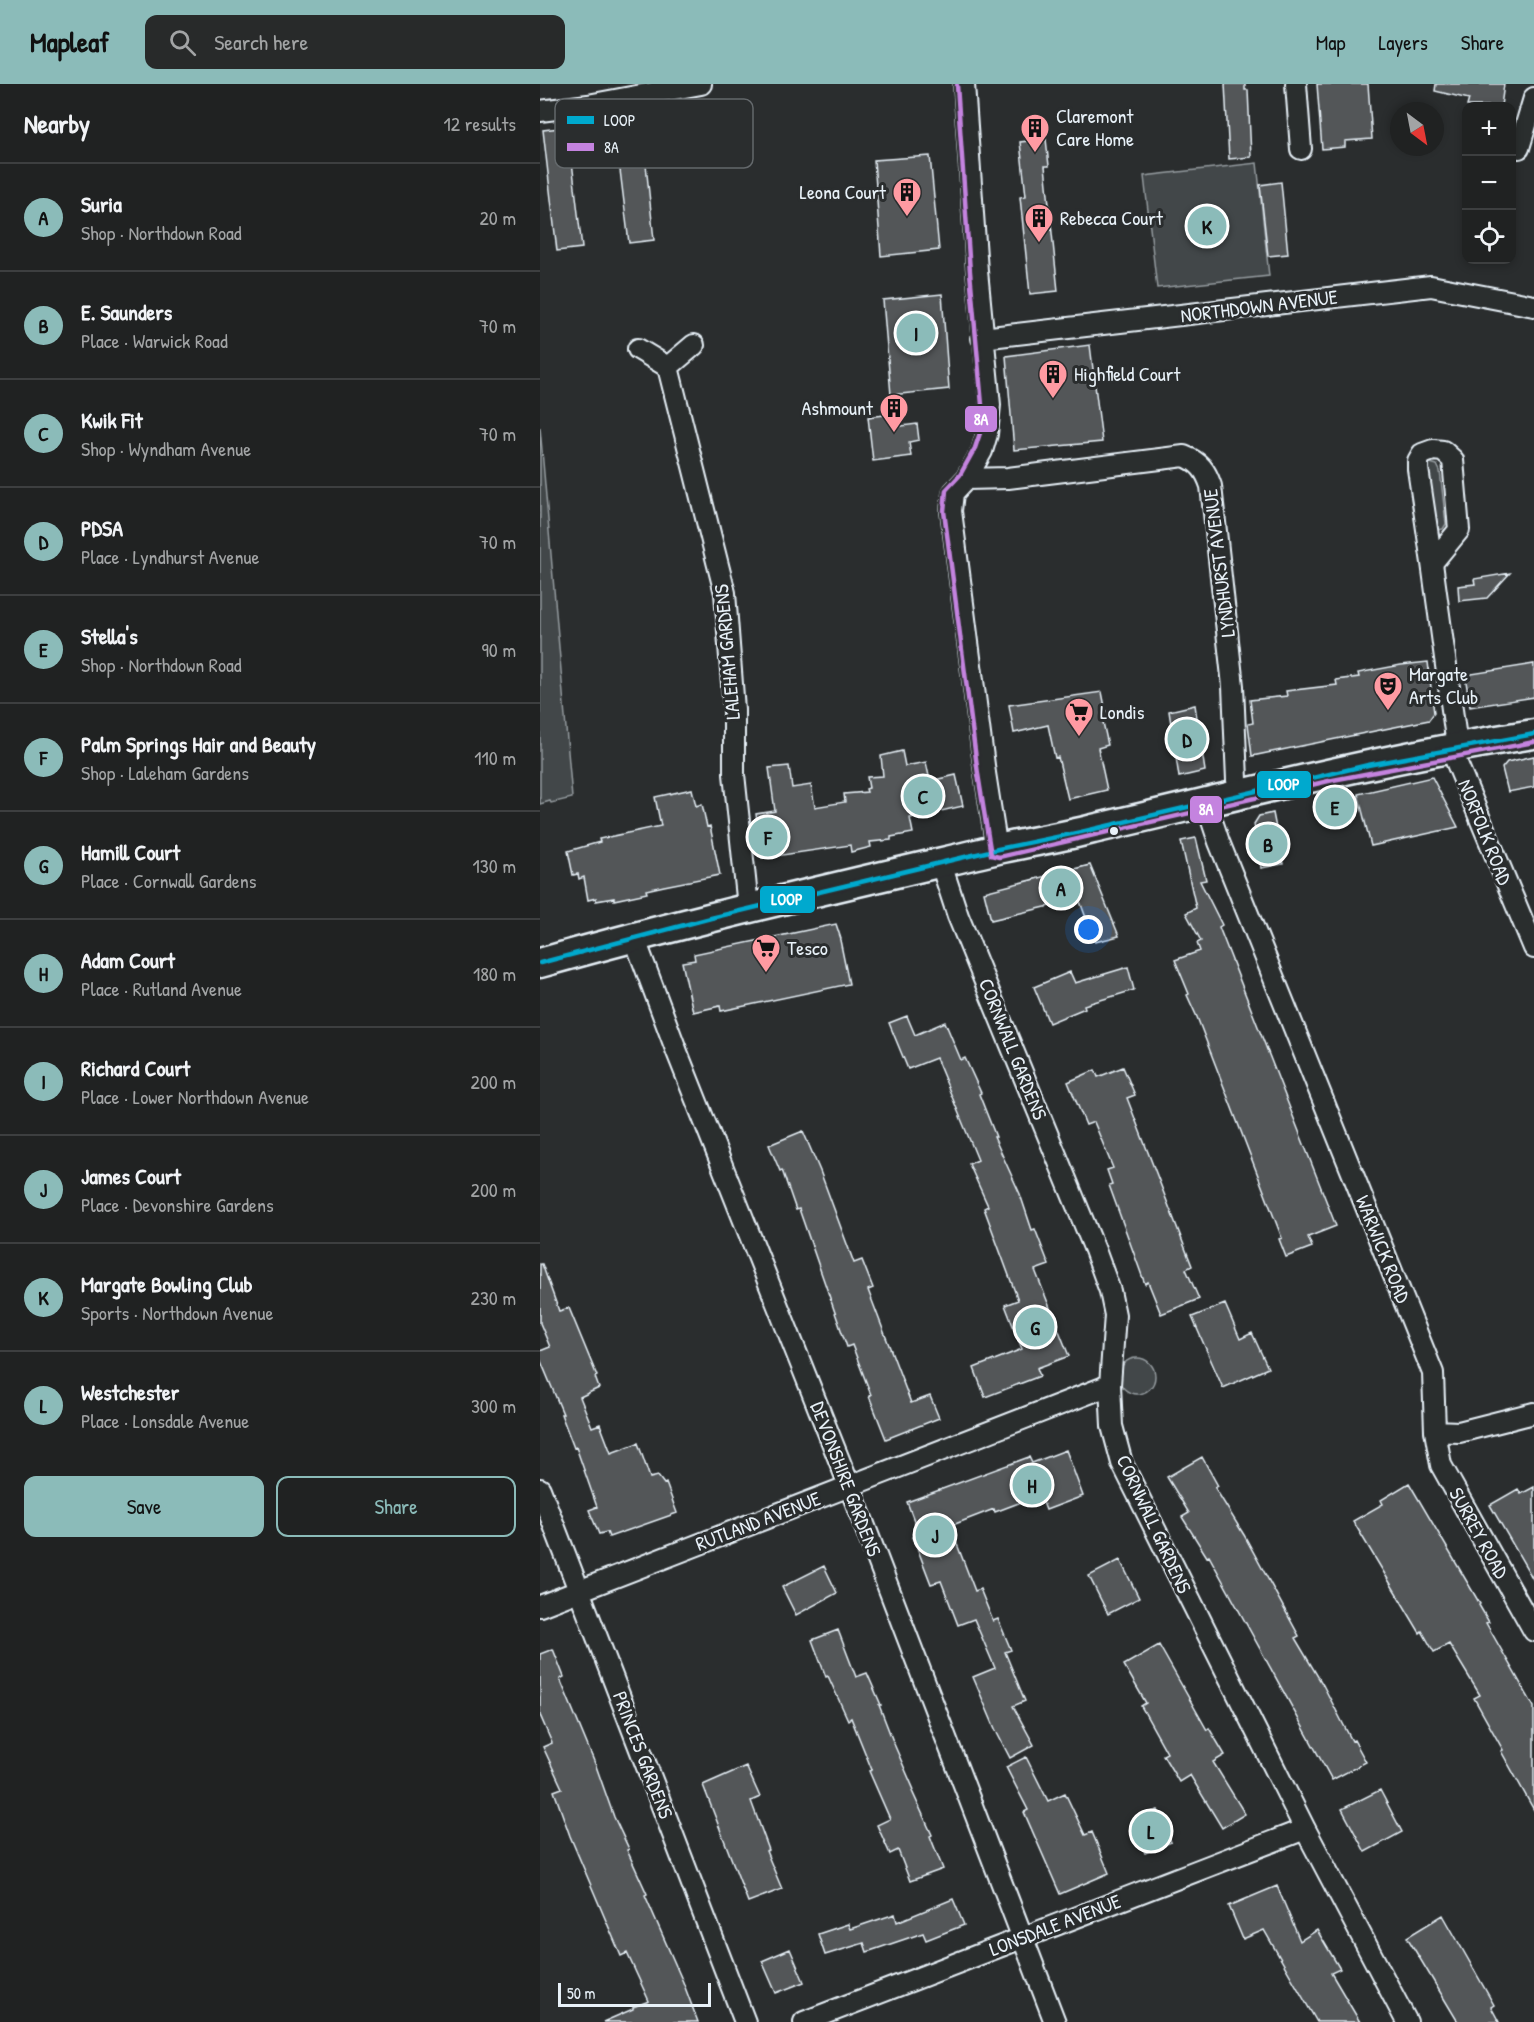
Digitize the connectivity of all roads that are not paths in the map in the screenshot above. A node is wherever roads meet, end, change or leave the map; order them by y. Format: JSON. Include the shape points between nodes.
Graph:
{"nodes":[{"id":1,"x":701,"y":84,"type":"edge"},
{"id":2,"x":964,"y":84,"type":"edge"},
{"id":3,"x":1296,"y":84,"type":"edge"},
{"id":4,"x":1534,"y":98,"type":"edge"},
{"id":5,"x":620,"y":99,"type":"edge"},
{"id":6,"x":555,"y":109,"type":"edge"},
{"id":7,"x":540,"y":111,"type":"edge"},
{"id":8,"x":1519,"y":148,"type":"dead end"},
{"id":9,"x":1301,"y":149,"type":"dead end"},
{"id":10,"x":1534,"y":306,"type":"edge"},
{"id":11,"x":982,"y":338,"type":"junction"},
{"id":12,"x":694,"y":345,"type":"dead end"},
{"id":13,"x":638,"y":349,"type":"dead end"},
{"id":14,"x":668,"y":367,"type":"junction"},
{"id":15,"x":966,"y":479,"type":"junction"},
{"id":16,"x":1432,"y":563,"type":"junction"},
{"id":17,"x":1534,"y":734,"type":"edge"},
{"id":18,"x":1457,"y":746,"type":"junction"},
{"id":19,"x":1240,"y":794,"type":"junction"},
{"id":20,"x":1206,"y":803,"type":"junction"},
{"id":21,"x":997,"y":850,"type":"junction"},
{"id":22,"x":941,"y":864,"type":"junction"},
{"id":23,"x":748,"y":908,"type":"junction"},
{"id":24,"x":634,"y":937,"type":"junction"},
{"id":25,"x":1534,"y":948,"type":"edge"},
{"id":26,"x":540,"y":963,"type":"edge"},
{"id":27,"x":1110,"y":1385,"type":"junction"},
{"id":28,"x":1534,"y":1413,"type":"edge"},
{"id":29,"x":1435,"y":1431,"type":"junction"},
{"id":30,"x":849,"y":1485,"type":"junction"},
{"id":31,"x":540,"y":1489,"type":"edge"},
{"id":32,"x":579,"y":1590,"type":"junction"},
{"id":33,"x":540,"y":1606,"type":"edge"},
{"id":34,"x":1534,"y":1630,"type":"edge"},
{"id":35,"x":1305,"y":1829,"type":"junction"},
{"id":36,"x":1023,"y":1938,"type":"junction"},
{"id":37,"x":745,"y":2022,"type":"edge"},
{"id":38,"x":804,"y":2022,"type":"edge"},
{"id":39,"x":1055,"y":2022,"type":"edge"},
{"id":40,"x":1407,"y":2022,"type":"edge"}],
"edges":[{"from":1,"to":5,"type":"street"},
{"from":2,"to":11,"type":"street"},
{"from":3,"to":9,"type":"street"},
{"from":4,"to":8,"type":"street"},
{"from":6,"to":7,"type":"street"},
{"from":10,"to":11,"type":"street","name":"NORTHDOWN AVENUE","via":[[1431,286]]},
{"from":11,"to":15,"type":"street","via":[[990,405],[987,434]]},
{"from":12,"to":14,"type":"street"},
{"from":13,"to":14,"type":"street"},
{"from":14,"to":23,"type":"street","name":"LALEHAM GARDENS","via":[[724,593]]},
{"from":15,"to":19,"type":"street","name":"LYNDHURST AVENUE","via":[[1008,478],[1184,456],[1202,467],[1211,486],[1233,686]]},
{"from":15,"to":21,"type":"street","via":[[953,493],[951,511]]},
{"from":16,"to":16,"type":"street","name":"NORFOLK ROAD","via":[[1418,461],[1422,454],[1433,450],[1443,451],[1453,460],[1459,530]]},
{"from":16,"to":18,"type":"street","name":"NORFOLK ROAD"},
{"from":17,"to":18,"type":"main road"},
{"from":18,"to":19,"type":"main road"},
{"from":18,"to":25,"type":"street","name":"NORFOLK ROAD","via":[[1456,761]]},
{"from":19,"to":20,"type":"main road"},
{"from":20,"to":21,"type":"main road"},
{"from":20,"to":29,"type":"street","name":"WARWICK ROAD","via":[[1433,1373]]},
{"from":21,"to":22,"type":"main road"},
{"from":22,"to":23,"type":"main road"},
{"from":22,"to":27,"type":"street","name":"CORNWALL GARDENS","via":[[958,916],[1110,1292],[1115,1315]]},
{"from":23,"to":24,"type":"main road"},
{"from":24,"to":26,"type":"main road"},
{"from":24,"to":30,"type":"street","name":"DEVONSHIRE GARDENS"},
{"from":27,"to":30,"type":"street","name":"RUTLAND AVENUE"},
{"from":27,"to":35,"type":"street","name":"CORNWALL GARDENS","via":[[1112,1426],[1122,1463]]},
{"from":28,"to":29,"type":"street","via":[[1460,1432]]},
{"from":29,"to":34,"type":"street","name":"SURREY ROAD","via":[[1442,1466]]},
{"from":30,"to":32,"type":"street","name":"RUTLAND AVENUE"},
{"from":30,"to":36,"type":"street","name":"DEVONSHIRE GARDENS"},
{"from":31,"to":32,"type":"street","name":"PRINCES GARDENS"},
{"from":32,"to":33,"type":"street","name":"RUTLAND AVENUE"},
{"from":32,"to":37,"type":"street","name":"PRINCES GARDENS"},
{"from":35,"to":36,"type":"street","name":"LONSDALE AVENUE"},
{"from":35,"to":40,"type":"street","name":"CORNWALL GARDENS"},
{"from":36,"to":38,"type":"street","name":"LONSDALE AVENUE"},
{"from":36,"to":39,"type":"street","name":"DEVONSHIRE GARDENS"}]}
